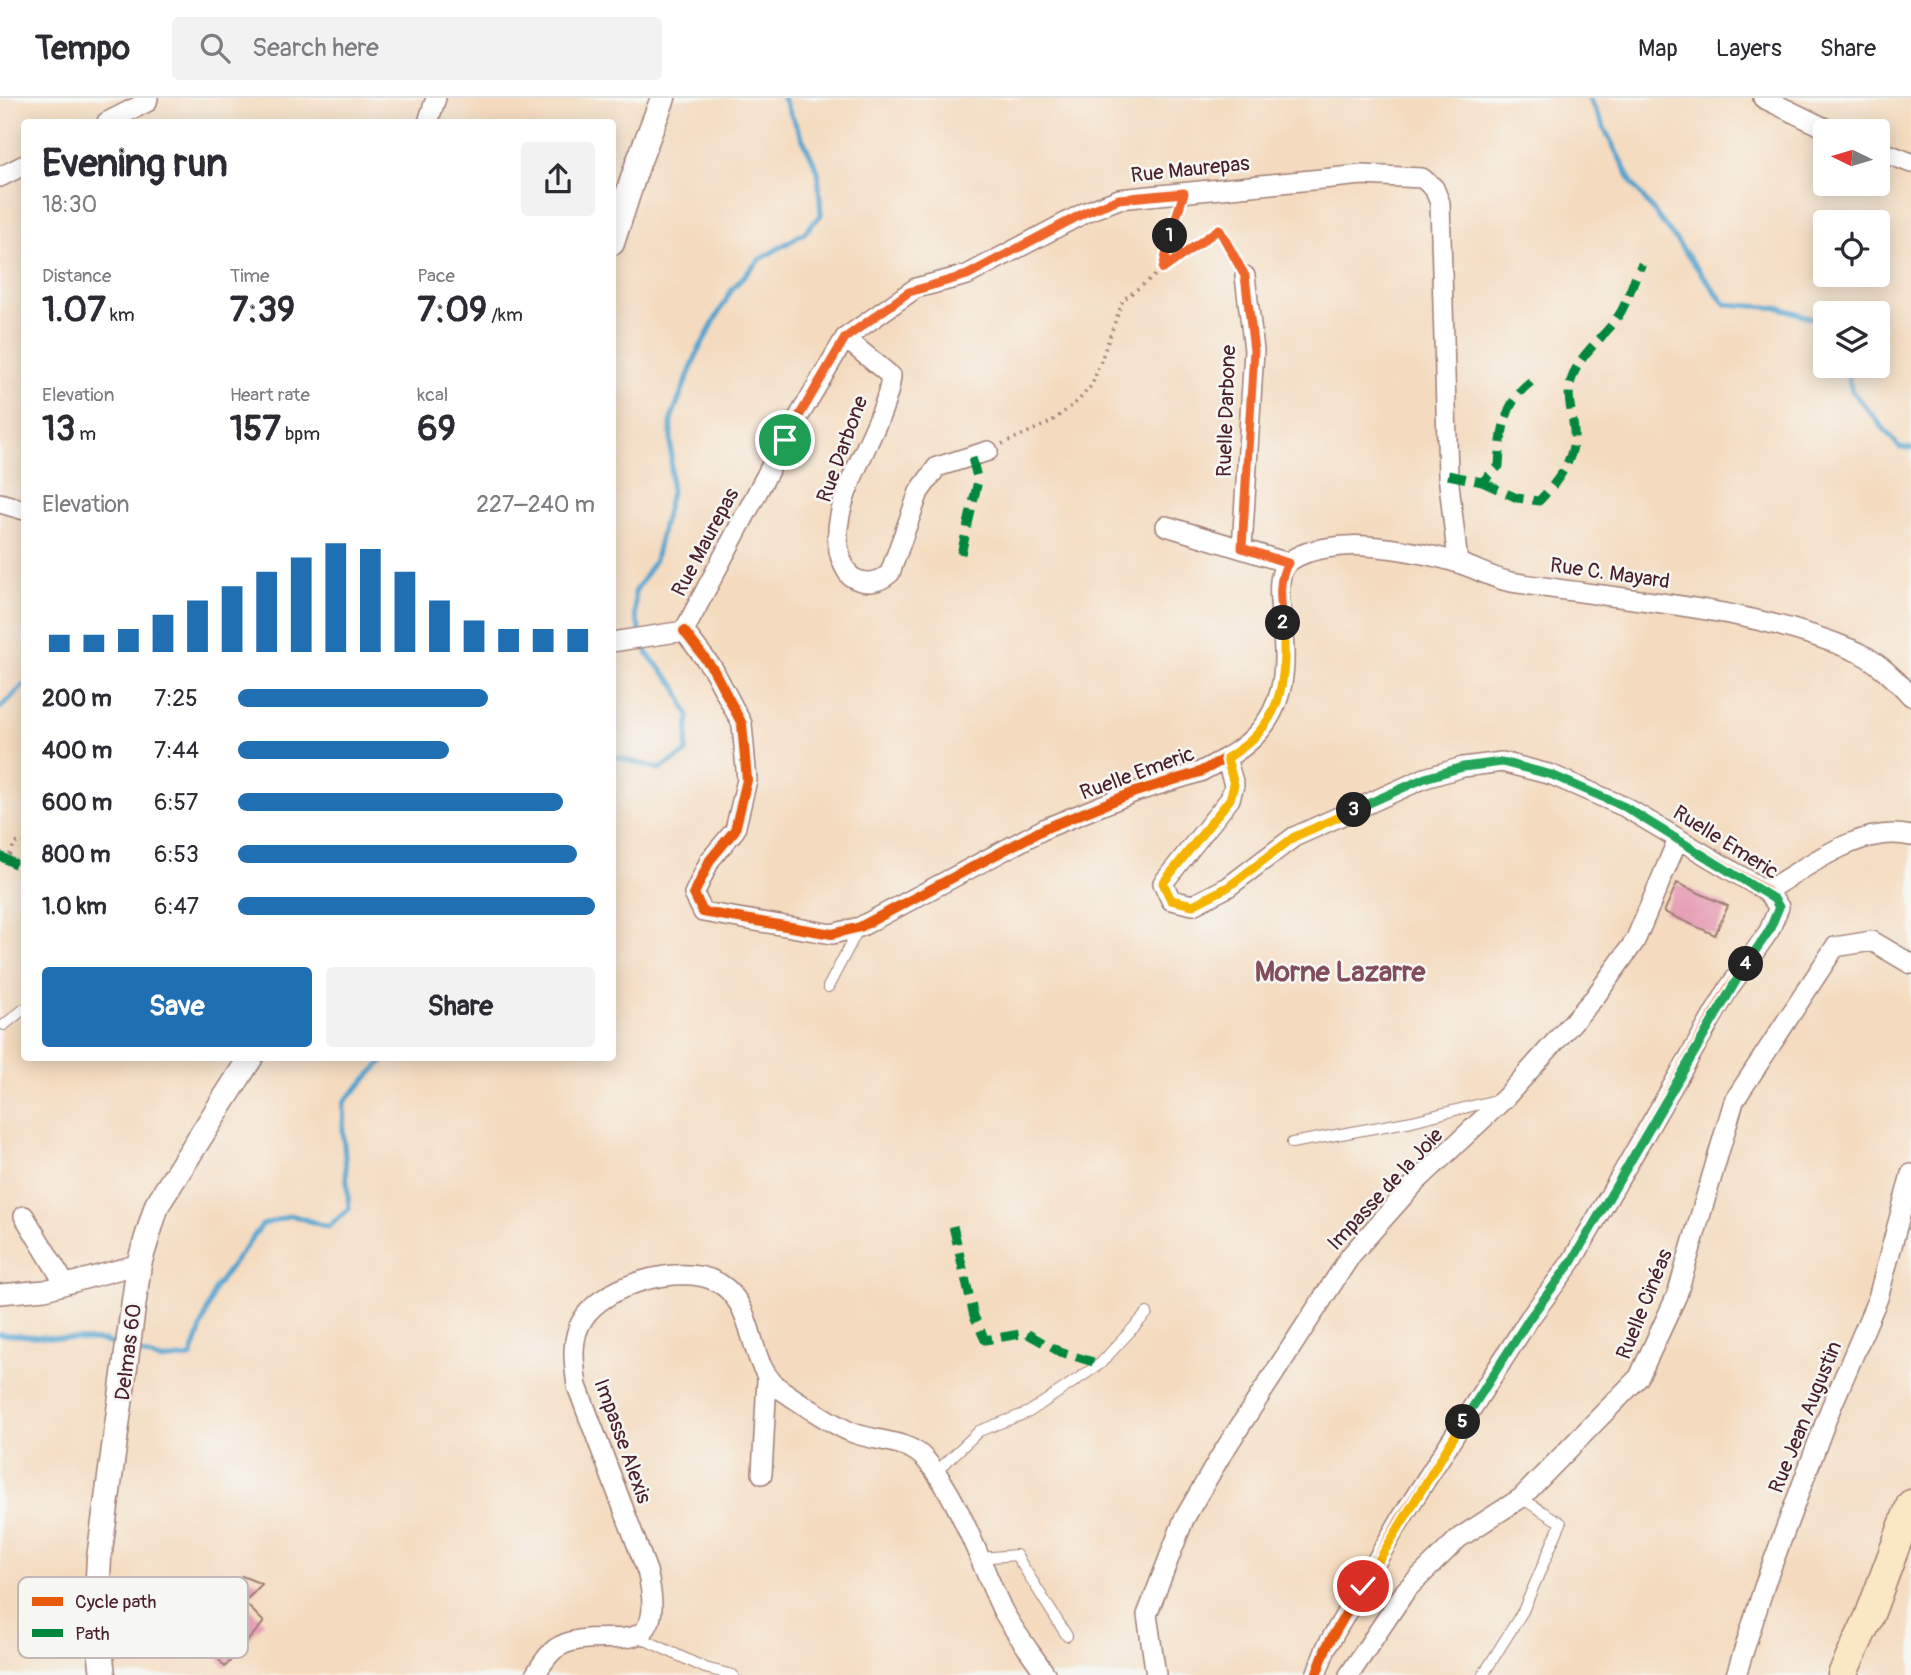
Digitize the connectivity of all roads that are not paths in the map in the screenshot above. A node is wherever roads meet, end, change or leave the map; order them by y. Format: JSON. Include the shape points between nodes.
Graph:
{"nodes":[{"id":1,"x":148,"y":98,"type":"edge"},
{"id":2,"x":436,"y":98,"type":"edge"},
{"id":3,"x":663,"y":98,"type":"edge"},
{"id":4,"x":1763,"y":98,"type":"edge"},
{"id":5,"x":113,"y":119,"type":"edge"},
{"id":6,"x":429,"y":119,"type":"edge"},
{"id":7,"x":1813,"y":123,"type":"edge"},
{"id":8,"x":1890,"y":155,"type":"edge"},
{"id":9,"x":1911,"y":163,"type":"edge"},
{"id":10,"x":21,"y":166,"type":"edge"},
{"id":11,"x":0,"y":177,"type":"edge"},
{"id":12,"x":616,"y":231,"type":"edge"},
{"id":13,"x":1245,"y":276,"type":"road end"},
{"id":14,"x":845,"y":338,"type":"junction"},
{"id":15,"x":988,"y":451,"type":"road end"},
{"id":16,"x":0,"y":503,"type":"edge"},
{"id":17,"x":21,"y":509,"type":"edge"},
{"id":18,"x":1166,"y":526,"type":"dead end"},
{"id":19,"x":1242,"y":548,"type":"junction"},
{"id":20,"x":1288,"y":563,"type":"junction"},
{"id":21,"x":1458,"y":563,"type":"junction"},
{"id":22,"x":684,"y":631,"type":"junction"},
{"id":23,"x":620,"y":642,"type":"edge"},
{"id":24,"x":1911,"y":696,"type":"edge"},
{"id":25,"x":1227,"y":758,"type":"junction"},
{"id":26,"x":1911,"y":836,"type":"edge"},
{"id":27,"x":1678,"y":839,"type":"junction"},
{"id":28,"x":1766,"y":891,"type":"junction"},
{"id":29,"x":860,"y":928,"type":"junction"},
{"id":30,"x":1911,"y":964,"type":"edge"},
{"id":31,"x":828,"y":987,"type":"dead end"},
{"id":32,"x":21,"y":1011,"type":"edge"},
{"id":33,"x":4,"y":1025,"type":"dead end"},
{"id":34,"x":248,"y":1061,"type":"edge"},
{"id":35,"x":1505,"y":1098,"type":"junction"},
{"id":36,"x":1292,"y":1143,"type":"dead end"},
{"id":37,"x":1911,"y":1174,"type":"edge"},
{"id":38,"x":24,"y":1216,"type":"dead end"},
{"id":39,"x":139,"y":1264,"type":"junction"},
{"id":40,"x":65,"y":1284,"type":"junction"},
{"id":41,"x":0,"y":1294,"type":"edge"},
{"id":42,"x":1147,"y":1313,"type":"dead end"},
{"id":43,"x":767,"y":1379,"type":"junction"},
{"id":44,"x":935,"y":1473,"type":"junction"},
{"id":45,"x":762,"y":1474,"type":"dead end"},
{"id":46,"x":1521,"y":1498,"type":"junction"},
{"id":47,"x":1911,"y":1504,"type":"edge"},
{"id":48,"x":980,"y":1559,"type":"junction"},
{"id":49,"x":98,"y":1577,"type":"edge"},
{"id":50,"x":1067,"y":1636,"type":"dead end"},
{"id":51,"x":641,"y":1638,"type":"junction"},
{"id":52,"x":535,"y":1675,"type":"edge"},
{"id":53,"x":733,"y":1675,"type":"edge"},
{"id":54,"x":1046,"y":1675,"type":"edge"},
{"id":55,"x":1156,"y":1675,"type":"edge"},
{"id":56,"x":1316,"y":1675,"type":"edge"},
{"id":57,"x":1349,"y":1675,"type":"edge"},
{"id":58,"x":1483,"y":1675,"type":"edge"},
{"id":59,"x":1736,"y":1675,"type":"edge"},
{"id":60,"x":1842,"y":1675,"type":"edge"}],
"edges":[{"from":1,"to":5,"type":"street"},
{"from":2,"to":6,"type":"street"},
{"from":3,"to":12,"type":"street"},
{"from":4,"to":7,"type":"street"},
{"from":8,"to":9,"type":"street"},
{"from":10,"to":11,"type":"street"},
{"from":13,"to":19,"type":"street","name":"Ruelle Darbone","via":[[1254,351]]},
{"from":14,"to":15,"type":"street","name":"Rue Darbone","via":[[891,376],[843,508],[840,555],[850,576],[862,582],[882,580],[890,573],[919,492],[937,467]]},
{"from":14,"to":21,"type":"street","name":"Rue Maurepas","via":[[916,288],[967,275],[1119,199],[1362,175],[1422,178],[1434,188],[1440,203],[1448,475]]},
{"from":14,"to":22,"type":"street","name":"Rue Maurepas"},
{"from":16,"to":17,"type":"street"},
{"from":18,"to":19,"type":"street"},
{"from":19,"to":20,"type":"street"},
{"from":20,"to":21,"type":"street","name":"Rue C. Mayard","via":[[1304,553],[1366,545]]},
{"from":20,"to":25,"type":"street","via":[[1280,589],[1286,668],[1282,691],[1270,717],[1247,746]]},
{"from":21,"to":24,"type":"street","name":"Rue C. Mayard","via":[[1507,582],[1746,615],[1856,651]]},
{"from":22,"to":23,"type":"street","name":"Rue Maurepas"},
{"from":22,"to":29,"type":"street","name":"Ruelle Emeric","via":[[713,669],[742,724],[747,780],[735,830],[710,860],[694,894],[703,912],[832,934]]},
{"from":25,"to":27,"type":"street","name":"Ruelle Emeric","via":[[1234,785],[1230,799],[1163,883],[1171,900],[1193,905],[1228,887],[1294,837],[1425,778],[1502,762],[1577,785]]},
{"from":25,"to":29,"type":"street","name":"Ruelle Emeric","via":[[1046,828]]},
{"from":26,"to":28,"type":"street","via":[[1895,832],[1852,842]]},
{"from":27,"to":28,"type":"street","name":"Ruelle Emeric"},
{"from":27,"to":35,"type":"street","name":"Impasse de la Joie","via":[[1635,941],[1595,997]]},
{"from":28,"to":56,"type":"street","name":"Ruelle Emeric","via":[[1779,907],[1769,931],[1729,988],[1572,1261],[1529,1319],[1399,1522],[1326,1648]]},
{"from":29,"to":31,"type":"lane"},
{"from":30,"to":46,"type":"street","name":"Ruelle Cinéas","via":[[1872,941],[1835,947],[1734,1101],[1677,1295],[1639,1377]]},
{"from":32,"to":33,"type":"lane"},
{"from":34,"to":39,"type":"street","name":"Delmas 60","via":[[157,1205]]},
{"from":35,"to":36,"type":"lane"},
{"from":35,"to":55,"type":"street","name":"Impasse de la Joie","via":[[1415,1183],[1351,1255],[1220,1457],[1184,1519],[1147,1615]]},
{"from":37,"to":59,"type":"street","name":"Rue Jean Augustin","via":[[1878,1298],[1830,1410]]},
{"from":38,"to":40,"type":"street"},
{"from":39,"to":40,"type":"street"},
{"from":39,"to":49,"type":"street","name":"Delmas 60"},
{"from":40,"to":41,"type":"street","via":[[32,1293]]},
{"from":42,"to":44,"type":"lane","via":[[1100,1364],[1029,1412],[979,1431]]},
{"from":43,"to":44,"type":"street","via":[[848,1431],[912,1449]]},
{"from":43,"to":45,"type":"street"},
{"from":43,"to":51,"type":"street","name":"Impasse Alexis","via":[[738,1301],[724,1286],[705,1277],[663,1275],[642,1281],[594,1305],[582,1319],[574,1359],[577,1386],[647,1571],[653,1599],[653,1615]]},
{"from":44,"to":48,"type":"street"},
{"from":46,"to":57,"type":"street","name":"Ruelle Cinéas","via":[[1459,1538],[1406,1590]]},
{"from":46,"to":58,"type":"lane","via":[[1561,1523],[1523,1611]]},
{"from":47,"to":60,"type":"main road"},
{"from":48,"to":50,"type":"lane","via":[[1016,1555]]},
{"from":48,"to":54,"type":"street","via":[[1004,1612]]},
{"from":51,"to":52,"type":"street","via":[[567,1644],[551,1653]]},
{"from":51,"to":53,"type":"lane","via":[[705,1668]]}]}
